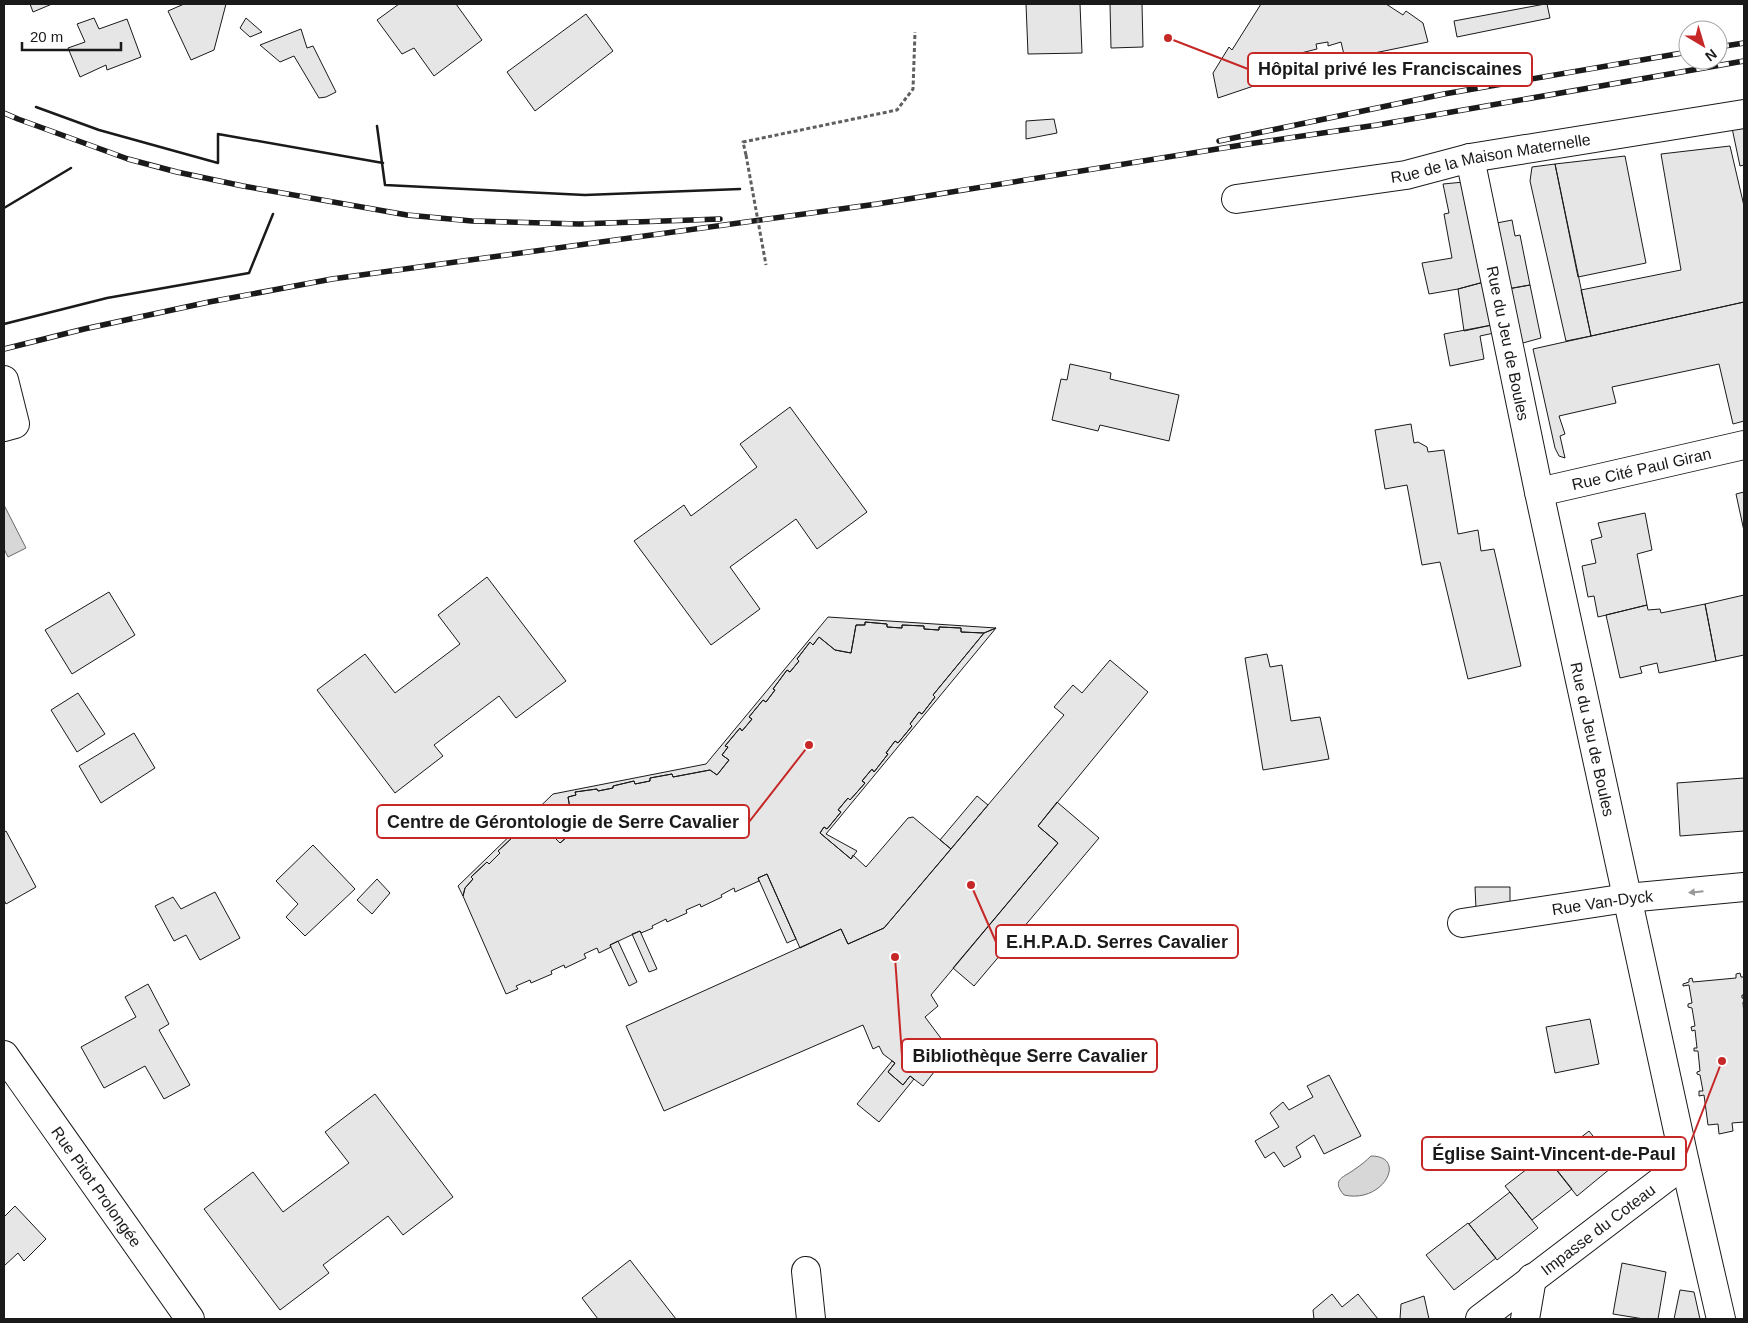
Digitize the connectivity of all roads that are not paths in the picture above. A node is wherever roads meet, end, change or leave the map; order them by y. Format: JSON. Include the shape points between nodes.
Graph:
{"nodes":[{"id":1,"x":1744,"y":114,"type":"edge"},
{"id":2,"x":1470,"y":158,"type":"junction"},
{"id":3,"x":1236,"y":199,"type":"dead end"},
{"id":4,"x":5,"y":386,"type":"edge"},
{"id":5,"x":4,"y":427,"type":"edge"},
{"id":6,"x":1744,"y":446,"type":"edge"},
{"id":7,"x":1539,"y":492,"type":"junction"},
{"id":8,"x":1744,"y":887,"type":"edge"},
{"id":9,"x":1627,"y":898,"type":"junction"},
{"id":10,"x":1462,"y":923,"type":"dead end"},
{"id":11,"x":4,"y":1055,"type":"edge"},
{"id":12,"x":1685,"y":1163,"type":"junction"},
{"id":13,"x":806,"y":1271,"type":"dead end"},
{"id":14,"x":1532,"y":1278,"type":"junction"},
{"id":15,"x":190,"y":1319,"type":"edge"},
{"id":16,"x":810,"y":1319,"type":"edge"},
{"id":17,"x":1480,"y":1319,"type":"edge"},
{"id":18,"x":1525,"y":1319,"type":"edge"},
{"id":19,"x":1721,"y":1319,"type":"edge"}],
"edges":[{"from":1,"to":2,"type":"street","name":"Rue de la Maison Maternelle"},
{"from":2,"to":3,"type":"street","name":"Rue de la Maison Maternelle","via":[[1406,175]]},
{"from":2,"to":7,"type":"street","name":"Rue du Jeu de Boules"},
{"from":4,"to":5,"type":"street","via":[[15,424]]},
{"from":6,"to":7,"type":"street","name":"Rue Cité Paul Giran"},
{"from":7,"to":9,"type":"street","name":"Rue du Jeu de Boules"},
{"from":8,"to":9,"type":"street","name":"Rue Van-Dyck","one_way":true},
{"from":9,"to":10,"type":"street","name":"Rue Van-Dyck"},
{"from":9,"to":12,"type":"street","name":"Rue du Jeu de Boules"},
{"from":11,"to":15,"type":"street","name":"Rue Pitot Prolongée"},
{"from":12,"to":14,"type":"street","name":"Impasse du Coteau"},
{"from":12,"to":19,"type":"street","name":"Rue du Jeu de Boules"},
{"from":13,"to":16,"type":"street"},
{"from":14,"to":17,"type":"street","name":"Impasse du Coteau"},
{"from":14,"to":18,"type":"street","name":"Impasse du Coteau"}]}
